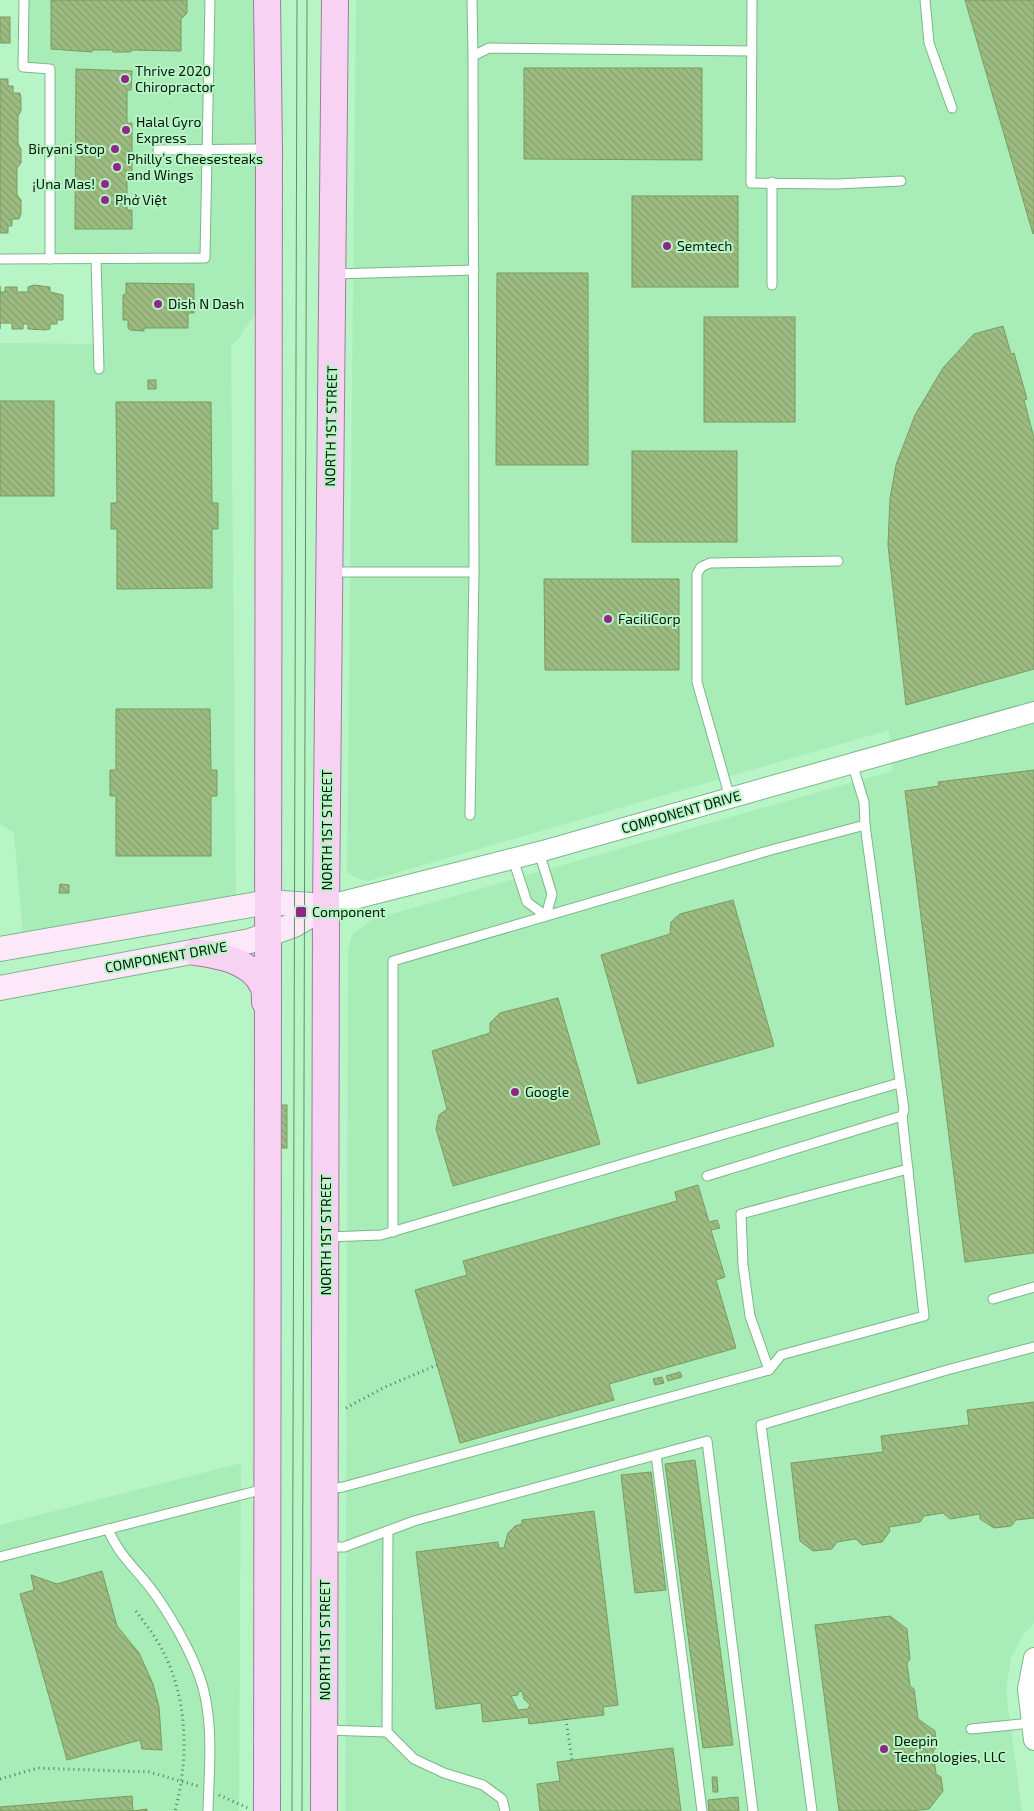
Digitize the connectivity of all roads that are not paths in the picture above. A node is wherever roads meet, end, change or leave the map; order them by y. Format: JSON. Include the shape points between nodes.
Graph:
{"nodes":[{"id":1,"x":24,"y":0,"type":"edge"},
{"id":2,"x":210,"y":0,"type":"edge"},
{"id":3,"x":267,"y":0,"type":"edge"},
{"id":4,"x":335,"y":0,"type":"edge"},
{"id":5,"x":472,"y":0,"type":"edge"},
{"id":6,"x":752,"y":0,"type":"edge"},
{"id":7,"x":925,"y":0,"type":"edge"},
{"id":8,"x":752,"y":51,"type":"junction"},
{"id":9,"x":473,"y":56,"type":"junction"},
{"id":10,"x":952,"y":108,"type":"dead end"},
{"id":11,"x":269,"y":148,"type":"junction"},
{"id":12,"x":206,"y":149,"type":"junction"},
{"id":13,"x":158,"y":150,"type":"dead end"},
{"id":14,"x":901,"y":181,"type":"dead end"},
{"id":15,"x":772,"y":182,"type":"junction"},
{"id":16,"x":96,"y":258,"type":"junction"},
{"id":17,"x":0,"y":259,"type":"edge"},
{"id":18,"x":50,"y":259,"type":"junction"},
{"id":19,"x":474,"y":270,"type":"junction"},
{"id":20,"x":334,"y":274,"type":"junction"},
{"id":21,"x":772,"y":285,"type":"dead end"},
{"id":22,"x":99,"y":369,"type":"dead end"},
{"id":23,"x":838,"y":561,"type":"dead end"},
{"id":24,"x":329,"y":572,"type":"junction"},
{"id":25,"x":474,"y":572,"type":"junction"},
{"id":26,"x":1034,"y":712,"type":"edge"},
{"id":27,"x":852,"y":763,"type":"junction"},
{"id":28,"x":730,"y":798,"type":"junction"},
{"id":29,"x":470,"y":815,"type":"dead end"},
{"id":30,"x":864,"y":825,"type":"junction"},
{"id":31,"x":539,"y":852,"type":"junction"},
{"id":32,"x":513,"y":859,"type":"junction"},
{"id":33,"x":268,"y":902,"type":"junction"},
{"id":34,"x":326,"y":906,"type":"junction"},
{"id":35,"x":546,"y":916,"type":"junction"},
{"id":36,"x":269,"y":936,"type":"junction"},
{"id":37,"x":0,"y":950,"type":"edge"},
{"id":38,"x":196,"y":952,"type":"junction"},
{"id":39,"x":0,"y":988,"type":"edge"},
{"id":40,"x":269,"y":1026,"type":"junction"},
{"id":41,"x":900,"y":1083,"type":"junction"},
{"id":42,"x":902,"y":1116,"type":"junction"},
{"id":43,"x":908,"y":1169,"type":"junction"},
{"id":44,"x":706,"y":1176,"type":"dead end"},
{"id":45,"x":393,"y":1232,"type":"junction"},
{"id":46,"x":326,"y":1237,"type":"junction"},
{"id":47,"x":1034,"y":1287,"type":"edge"},
{"id":48,"x":993,"y":1299,"type":"dead end"},
{"id":49,"x":1034,"y":1347,"type":"edge"},
{"id":50,"x":769,"y":1370,"type":"junction"},
{"id":51,"x":656,"y":1455,"type":"junction"},
{"id":52,"x":269,"y":1488,"type":"junction"},
{"id":53,"x":326,"y":1489,"type":"junction"},
{"id":54,"x":108,"y":1530,"type":"junction"},
{"id":55,"x":388,"y":1531,"type":"junction"},
{"id":56,"x":325,"y":1547,"type":"junction"},
{"id":57,"x":0,"y":1557,"type":"edge"},
{"id":58,"x":1034,"y":1658,"type":"edge"},
{"id":59,"x":971,"y":1729,"type":"dead end"},
{"id":60,"x":324,"y":1730,"type":"junction"},
{"id":61,"x":1033,"y":1731,"type":"edge"},
{"id":62,"x":387,"y":1732,"type":"junction"},
{"id":63,"x":258,"y":1810,"type":"edge"},
{"id":64,"x":208,"y":1811,"type":"edge"},
{"id":65,"x":324,"y":1811,"type":"edge"},
{"id":66,"x":505,"y":1811,"type":"edge"},
{"id":67,"x":702,"y":1811,"type":"edge"},
{"id":68,"x":753,"y":1811,"type":"edge"},
{"id":69,"x":812,"y":1811,"type":"edge"}],
"edges":[{"from":1,"to":18,"type":"lane","via":[[23,67],[50,69]]},
{"from":2,"to":12,"type":"lane"},
{"from":3,"to":11,"type":"main road"},
{"from":4,"to":20,"type":"main road","name":"NORTH 1ST STREET"},
{"from":5,"to":9,"type":"lane"},
{"from":6,"to":8,"type":"lane"},
{"from":7,"to":10,"type":"lane","via":[[929,43]]},
{"from":8,"to":9,"type":"lane","via":[[489,48]]},
{"from":8,"to":15,"type":"lane","via":[[751,183]]},
{"from":9,"to":19,"type":"lane"},
{"from":11,"to":12,"type":"lane"},
{"from":11,"to":33,"type":"main road"},
{"from":12,"to":13,"type":"lane"},
{"from":12,"to":16,"type":"lane","via":[[205,258]]},
{"from":14,"to":15,"type":"lane"},
{"from":15,"to":21,"type":"lane"},
{"from":16,"to":18,"type":"lane"},
{"from":16,"to":22,"type":"lane"},
{"from":17,"to":18,"type":"lane"},
{"from":19,"to":20,"type":"lane"},
{"from":19,"to":25,"type":"lane"},
{"from":20,"to":24,"type":"main road","name":"NORTH 1ST STREET"},
{"from":23,"to":28,"type":"lane","via":[[710,563],[701,566],[697,574],[697,682]]},
{"from":24,"to":25,"type":"lane"},
{"from":24,"to":34,"type":"main road","name":"NORTH 1ST STREET"},
{"from":25,"to":29,"type":"lane"},
{"from":26,"to":27,"type":"street","name":"COMPONENT DRIVE"},
{"from":27,"to":28,"type":"street","name":"COMPONENT DRIVE"},
{"from":27,"to":30,"type":"lane","via":[[864,802]]},
{"from":28,"to":31,"type":"street","name":"COMPONENT DRIVE"},
{"from":30,"to":35,"type":"lane"},
{"from":30,"to":41,"type":"lane"},
{"from":31,"to":32,"type":"street","name":"COMPONENT DRIVE"},
{"from":31,"to":35,"type":"lane","via":[[552,894]]},
{"from":32,"to":34,"type":"street","name":"COMPONENT DRIVE"},
{"from":32,"to":35,"type":"lane","via":[[527,902]]},
{"from":33,"to":34,"type":"main road","name":"COMPONENT DRIVE"},
{"from":33,"to":36,"type":"main road"},
{"from":33,"to":37,"type":"main road","name":"COMPONENT DRIVE"},
{"from":34,"to":36,"type":"main road","name":"COMPONENT DRIVE"},
{"from":34,"to":46,"type":"main road","name":"NORTH 1ST STREET"},
{"from":35,"to":45,"type":"lane","via":[[393,961]]},
{"from":36,"to":38,"type":"main road","name":"COMPONENT DRIVE"},
{"from":36,"to":40,"type":"main road"},
{"from":38,"to":39,"type":"main road","name":"COMPONENT DRIVE"},
{"from":38,"to":40,"type":"main road","via":[[225,956],[254,975],[263,986]]},
{"from":40,"to":52,"type":"main road"},
{"from":41,"to":42,"type":"lane"},
{"from":41,"to":45,"type":"lane"},
{"from":42,"to":43,"type":"lane"},
{"from":42,"to":44,"type":"lane"},
{"from":43,"to":50,"type":"lane","via":[[924,1316],[781,1355]]},
{"from":43,"to":50,"type":"lane","via":[[741,1214],[750,1316]]},
{"from":45,"to":46,"type":"lane"},
{"from":46,"to":53,"type":"main road","name":"NORTH 1ST STREET"},
{"from":47,"to":48,"type":"lane"},
{"from":49,"to":69,"type":"lane","via":[[760,1425]]},
{"from":50,"to":53,"type":"lane"},
{"from":51,"to":55,"type":"lane","via":[[414,1521]]},
{"from":51,"to":67,"type":"lane"},
{"from":51,"to":68,"type":"lane","via":[[707,1441]]},
{"from":52,"to":54,"type":"lane"},
{"from":52,"to":63,"type":"main road"},
{"from":53,"to":56,"type":"main road","name":"NORTH 1ST STREET"},
{"from":54,"to":57,"type":"lane"},
{"from":54,"to":64,"type":"lane","via":[[114,1544],[156,1594],[179,1632],[198,1676],[205,1696],[208,1724]]},
{"from":55,"to":56,"type":"lane","via":[[344,1547]]},
{"from":55,"to":62,"type":"lane"},
{"from":56,"to":60,"type":"main road","name":"NORTH 1ST STREET"},
{"from":58,"to":61,"type":"street","via":[[1028,1689]]},
{"from":59,"to":61,"type":"lane"},
{"from":60,"to":62,"type":"lane"},
{"from":60,"to":65,"type":"main road","name":"NORTH 1ST STREET"},
{"from":62,"to":66,"type":"lane","via":[[414,1759],[444,1773],[484,1785],[502,1799]]}]}
